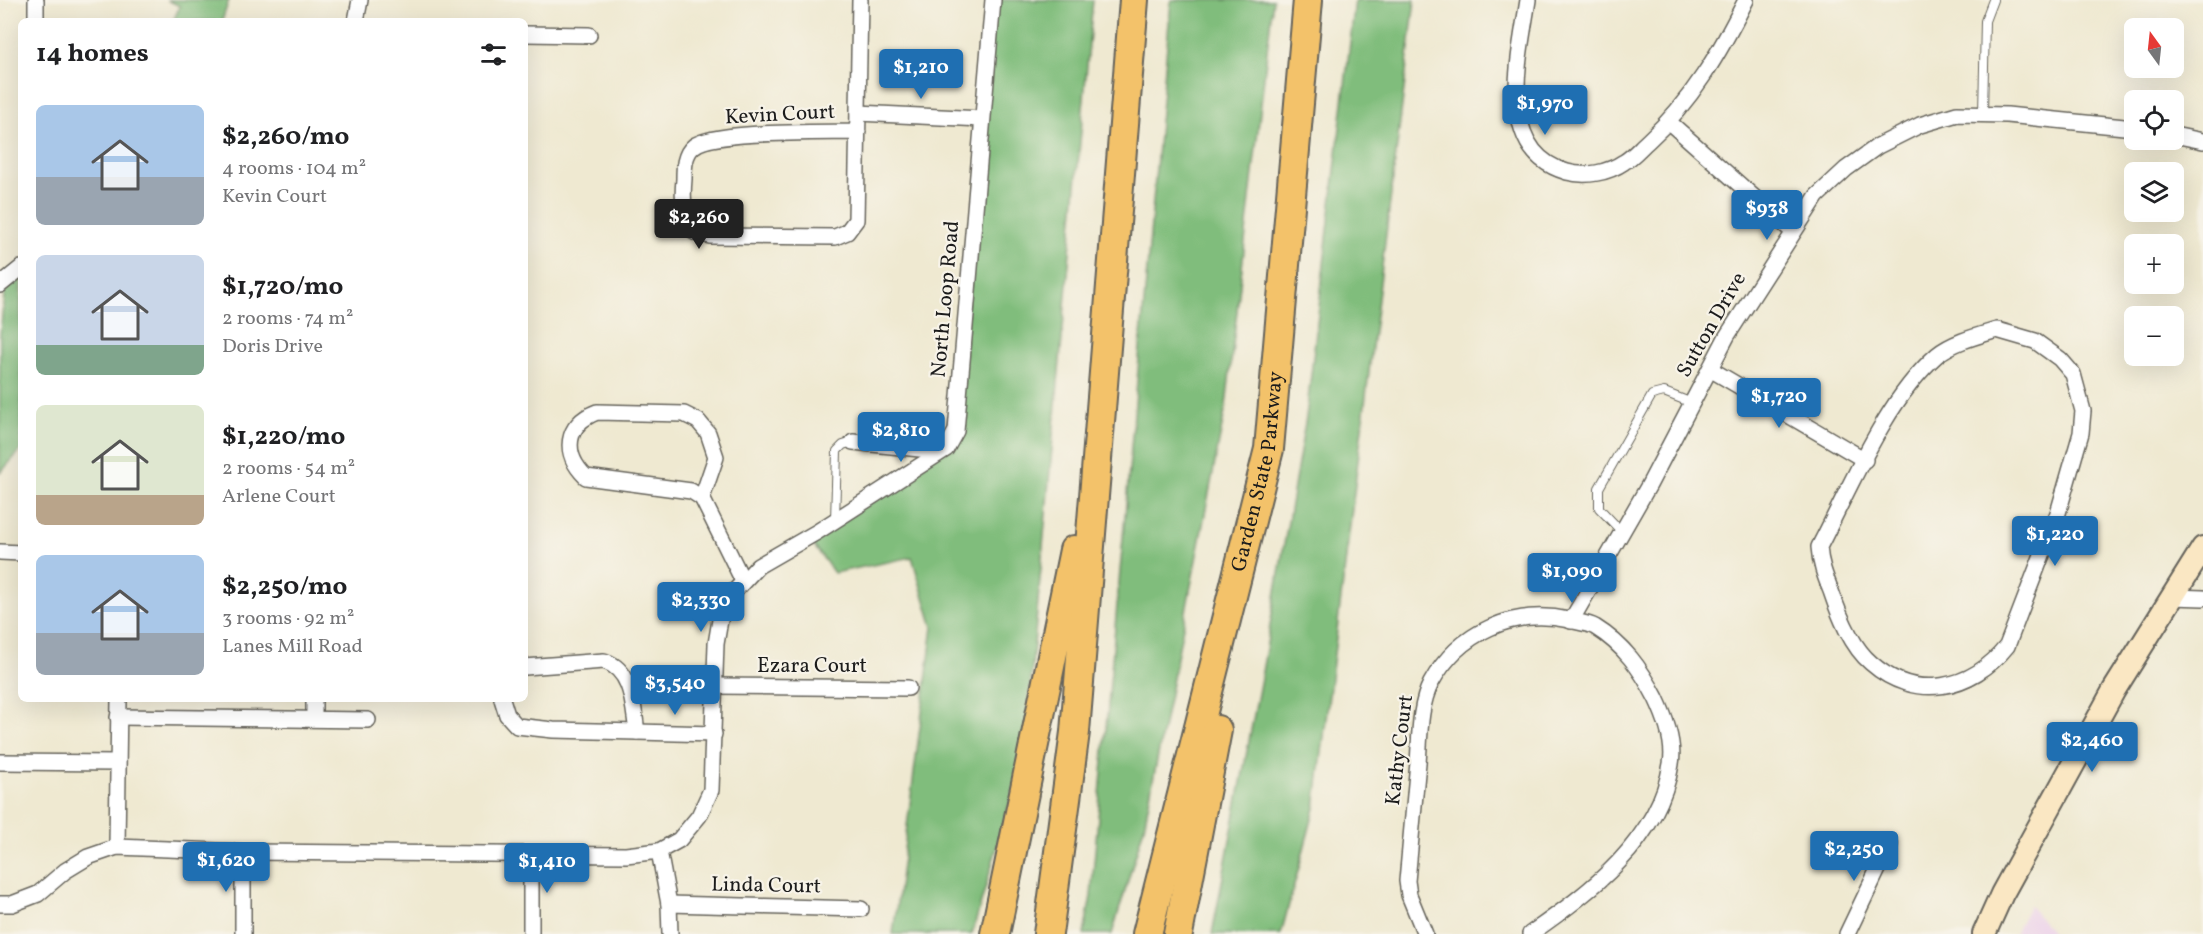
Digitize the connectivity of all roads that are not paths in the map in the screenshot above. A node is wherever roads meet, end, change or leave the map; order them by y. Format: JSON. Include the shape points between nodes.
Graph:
{"nodes":[{"id":1,"x":36,"y":0,"type":"edge"},
{"id":2,"x":360,"y":0,"type":"edge"},
{"id":3,"x":860,"y":0,"type":"edge"},
{"id":4,"x":993,"y":0,"type":"edge"},
{"id":5,"x":1134,"y":0,"type":"edge"},
{"id":6,"x":1308,"y":0,"type":"edge"},
{"id":7,"x":1528,"y":0,"type":"edge"},
{"id":8,"x":1746,"y":0,"type":"edge"},
{"id":9,"x":1993,"y":0,"type":"edge"},
{"id":10,"x":36,"y":18,"type":"edge"},
{"id":11,"x":357,"y":18,"type":"edge"},
{"id":12,"x":528,"y":34,"type":"edge"},
{"id":13,"x":589,"y":35,"type":"dead end"},
{"id":14,"x":858,"y":113,"type":"junction"},
{"id":15,"x":1983,"y":114,"type":"junction"},
{"id":16,"x":982,"y":119,"type":"junction"},
{"id":17,"x":1669,"y":122,"type":"junction"},
{"id":18,"x":2124,"y":127,"type":"edge"},
{"id":19,"x":858,"y":132,"type":"junction"},
{"id":20,"x":2184,"y":137,"type":"edge"},
{"id":21,"x":2203,"y":141,"type":"edge"},
{"id":22,"x":1792,"y":231,"type":"junction"},
{"id":23,"x":18,"y":270,"type":"edge"},
{"id":24,"x":0,"y":285,"type":"edge"},
{"id":25,"x":1710,"y":369,"type":"junction"},
{"id":26,"x":1692,"y":403,"type":"junction"},
{"id":27,"x":1099,"y":427,"type":"junction"},
{"id":28,"x":853,"y":441,"type":"joint"},
{"id":29,"x":945,"y":449,"type":"junction"},
{"id":30,"x":1269,"y":449,"type":"junction"},
{"id":31,"x":1865,"y":460,"type":"junction"},
{"id":32,"x":702,"y":498,"type":"junction"},
{"id":33,"x":835,"y":520,"type":"junction"},
{"id":34,"x":1622,"y":532,"type":"junction"},
{"id":35,"x":2203,"y":548,"type":"edge"},
{"id":36,"x":0,"y":552,"type":"edge"},
{"id":37,"x":18,"y":553,"type":"edge"},
{"id":38,"x":743,"y":581,"type":"junction"},
{"id":39,"x":2172,"y":597,"type":"junction"},
{"id":40,"x":2203,"y":598,"type":"edge"},
{"id":41,"x":1571,"y":621,"type":"junction"},
{"id":42,"x":528,"y":667,"type":"edge"},
{"id":43,"x":715,"y":686,"type":"junction"},
{"id":44,"x":908,"y":688,"type":"dead end"},
{"id":45,"x":119,"y":702,"type":"edge"},
{"id":46,"x":314,"y":702,"type":"edge"},
{"id":47,"x":503,"y":702,"type":"edge"},
{"id":48,"x":118,"y":717,"type":"junction"},
{"id":49,"x":314,"y":718,"type":"junction"},
{"id":50,"x":368,"y":720,"type":"dead end"},
{"id":51,"x":636,"y":732,"type":"junction"},
{"id":52,"x":714,"y":734,"type":"junction"},
{"id":53,"x":0,"y":762,"type":"edge"},
{"id":54,"x":117,"y":763,"type":"junction"},
{"id":55,"x":1890,"y":844,"type":"dead end"},
{"id":56,"x":117,"y":847,"type":"junction"},
{"id":57,"x":659,"y":850,"type":"junction"},
{"id":58,"x":243,"y":852,"type":"junction"},
{"id":59,"x":531,"y":854,"type":"junction"},
{"id":60,"x":0,"y":904,"type":"edge"},
{"id":61,"x":669,"y":904,"type":"junction"},
{"id":62,"x":861,"y":909,"type":"dead end"},
{"id":63,"x":243,"y":934,"type":"edge"},
{"id":64,"x":531,"y":934,"type":"edge"},
{"id":65,"x":670,"y":934,"type":"edge"},
{"id":66,"x":995,"y":934,"type":"edge"},
{"id":67,"x":1048,"y":934,"type":"edge"},
{"id":68,"x":1147,"y":934,"type":"edge"},
{"id":69,"x":1178,"y":934,"type":"edge"},
{"id":70,"x":1425,"y":934,"type":"edge"},
{"id":71,"x":1530,"y":934,"type":"edge"},
{"id":72,"x":1846,"y":934,"type":"edge"},
{"id":73,"x":1984,"y":934,"type":"edge"}],
"edges":[{"from":1,"to":10,"type":"street"},
{"from":2,"to":11,"type":"street"},
{"from":3,"to":14,"type":"street","name":"Kevin Court"},
{"from":4,"to":16,"type":"street","name":"North Loop Road"},
{"from":5,"to":27,"type":"highway"},
{"from":6,"to":30,"type":"highway","name":"Garden State Parkway"},
{"from":7,"to":17,"type":"street","via":[[1520,51],[1517,113],[1522,132],[1537,154],[1555,169],[1578,175],[1599,172],[1624,162]]},
{"from":8,"to":17,"type":"street","via":[[1695,91]]},
{"from":9,"to":15,"type":"lane","via":[[1985,21]]},
{"from":12,"to":13,"type":"street"},
{"from":14,"to":16,"type":"street"},
{"from":14,"to":19,"type":"street","name":"Kevin Court"},
{"from":15,"to":18,"type":"street","name":"Sutton Drive"},
{"from":15,"to":22,"type":"street","name":"Sutton Drive","via":[[1957,114],[1920,125],[1878,146],[1817,196]]},
{"from":16,"to":29,"type":"street","name":"North Loop Road","via":[[956,431]]},
{"from":17,"to":22,"type":"street"},
{"from":19,"to":19,"type":"street","name":"Kevin Court","via":[[759,134],[694,146],[685,160],[685,217],[694,232],[710,236],[835,237],[847,232],[856,220]]},
{"from":20,"to":21,"type":"street"},
{"from":22,"to":25,"type":"street","name":"Sutton Drive"},
{"from":23,"to":24,"type":"street"},
{"from":25,"to":26,"type":"street","name":"Sutton Drive"},
{"from":25,"to":31,"type":"street"},
{"from":26,"to":34,"type":"street","name":"Sutton Drive"},
{"from":26,"to":34,"type":"lane","via":[[1664,392],[1652,395],[1599,488],[1599,507]]},
{"from":27,"to":66,"type":"highway"},
{"from":27,"to":67,"type":"highway","via":[[1075,732]]},
{"from":28,"to":29,"type":"street"},
{"from":28,"to":33,"type":"lane","via":[[837,452]]},
{"from":29,"to":33,"type":"street"},
{"from":30,"to":68,"type":"highway","name":"Garden State Parkway"},
{"from":30,"to":69,"type":"highway"},
{"from":31,"to":31,"type":"street","via":[[1819,547],[1820,562],[1837,608],[1857,646],[1870,662],[1891,677],[1921,687],[1973,678],[2007,646],[2058,513],[2081,433],[2083,411],[2073,374],[2035,341],[1997,330],[1970,338],[1939,354],[1903,391]]},
{"from":32,"to":32,"type":"street","via":[[691,490],[586,477],[575,466],[572,432],[582,418],[597,412],[684,414],[698,421],[708,433],[716,457]]},
{"from":32,"to":38,"type":"street"},
{"from":33,"to":38,"type":"street","via":[[758,566]]},
{"from":34,"to":41,"type":"street","name":"Sutton Drive"},
{"from":35,"to":39,"type":"main road"},
{"from":36,"to":37,"type":"street"},
{"from":38,"to":43,"type":"street","via":[[730,595],[720,620]]},
{"from":39,"to":40,"type":"street"},
{"from":39,"to":73,"type":"main road","via":[[2114,690]]},
{"from":41,"to":70,"type":"street","name":"Kathy Court","via":[[1550,616],[1518,617],[1486,628],[1454,651],[1431,684],[1422,714],[1407,881]]},
{"from":41,"to":71,"type":"street","name":"Kathy Court","via":[[1593,626],[1623,647],[1643,673],[1664,715],[1672,763],[1664,790],[1642,833],[1611,872]]},
{"from":42,"to":51,"type":"street","via":[[604,661],[615,664],[627,680]]},
{"from":43,"to":44,"type":"street","name":"Ezara Court"},
{"from":43,"to":52,"type":"street"},
{"from":45,"to":48,"type":"street"},
{"from":46,"to":49,"type":"street"},
{"from":47,"to":51,"type":"street","via":[[507,715],[517,726]]},
{"from":48,"to":49,"type":"street"},
{"from":48,"to":54,"type":"street"},
{"from":49,"to":50,"type":"street"},
{"from":51,"to":52,"type":"street"},
{"from":52,"to":57,"type":"street","via":[[711,790],[699,816],[679,840]]},
{"from":53,"to":54,"type":"street"},
{"from":54,"to":56,"type":"street"},
{"from":55,"to":72,"type":"street"},
{"from":56,"to":58,"type":"street"},
{"from":56,"to":60,"type":"street","via":[[88,857],[38,894],[12,904]]},
{"from":57,"to":59,"type":"street","via":[[626,855]]},
{"from":57,"to":61,"type":"street"},
{"from":58,"to":59,"type":"street"},
{"from":58,"to":63,"type":"street"},
{"from":59,"to":64,"type":"street"},
{"from":61,"to":62,"type":"street","name":"Linda Court"},
{"from":61,"to":65,"type":"street"}]}
